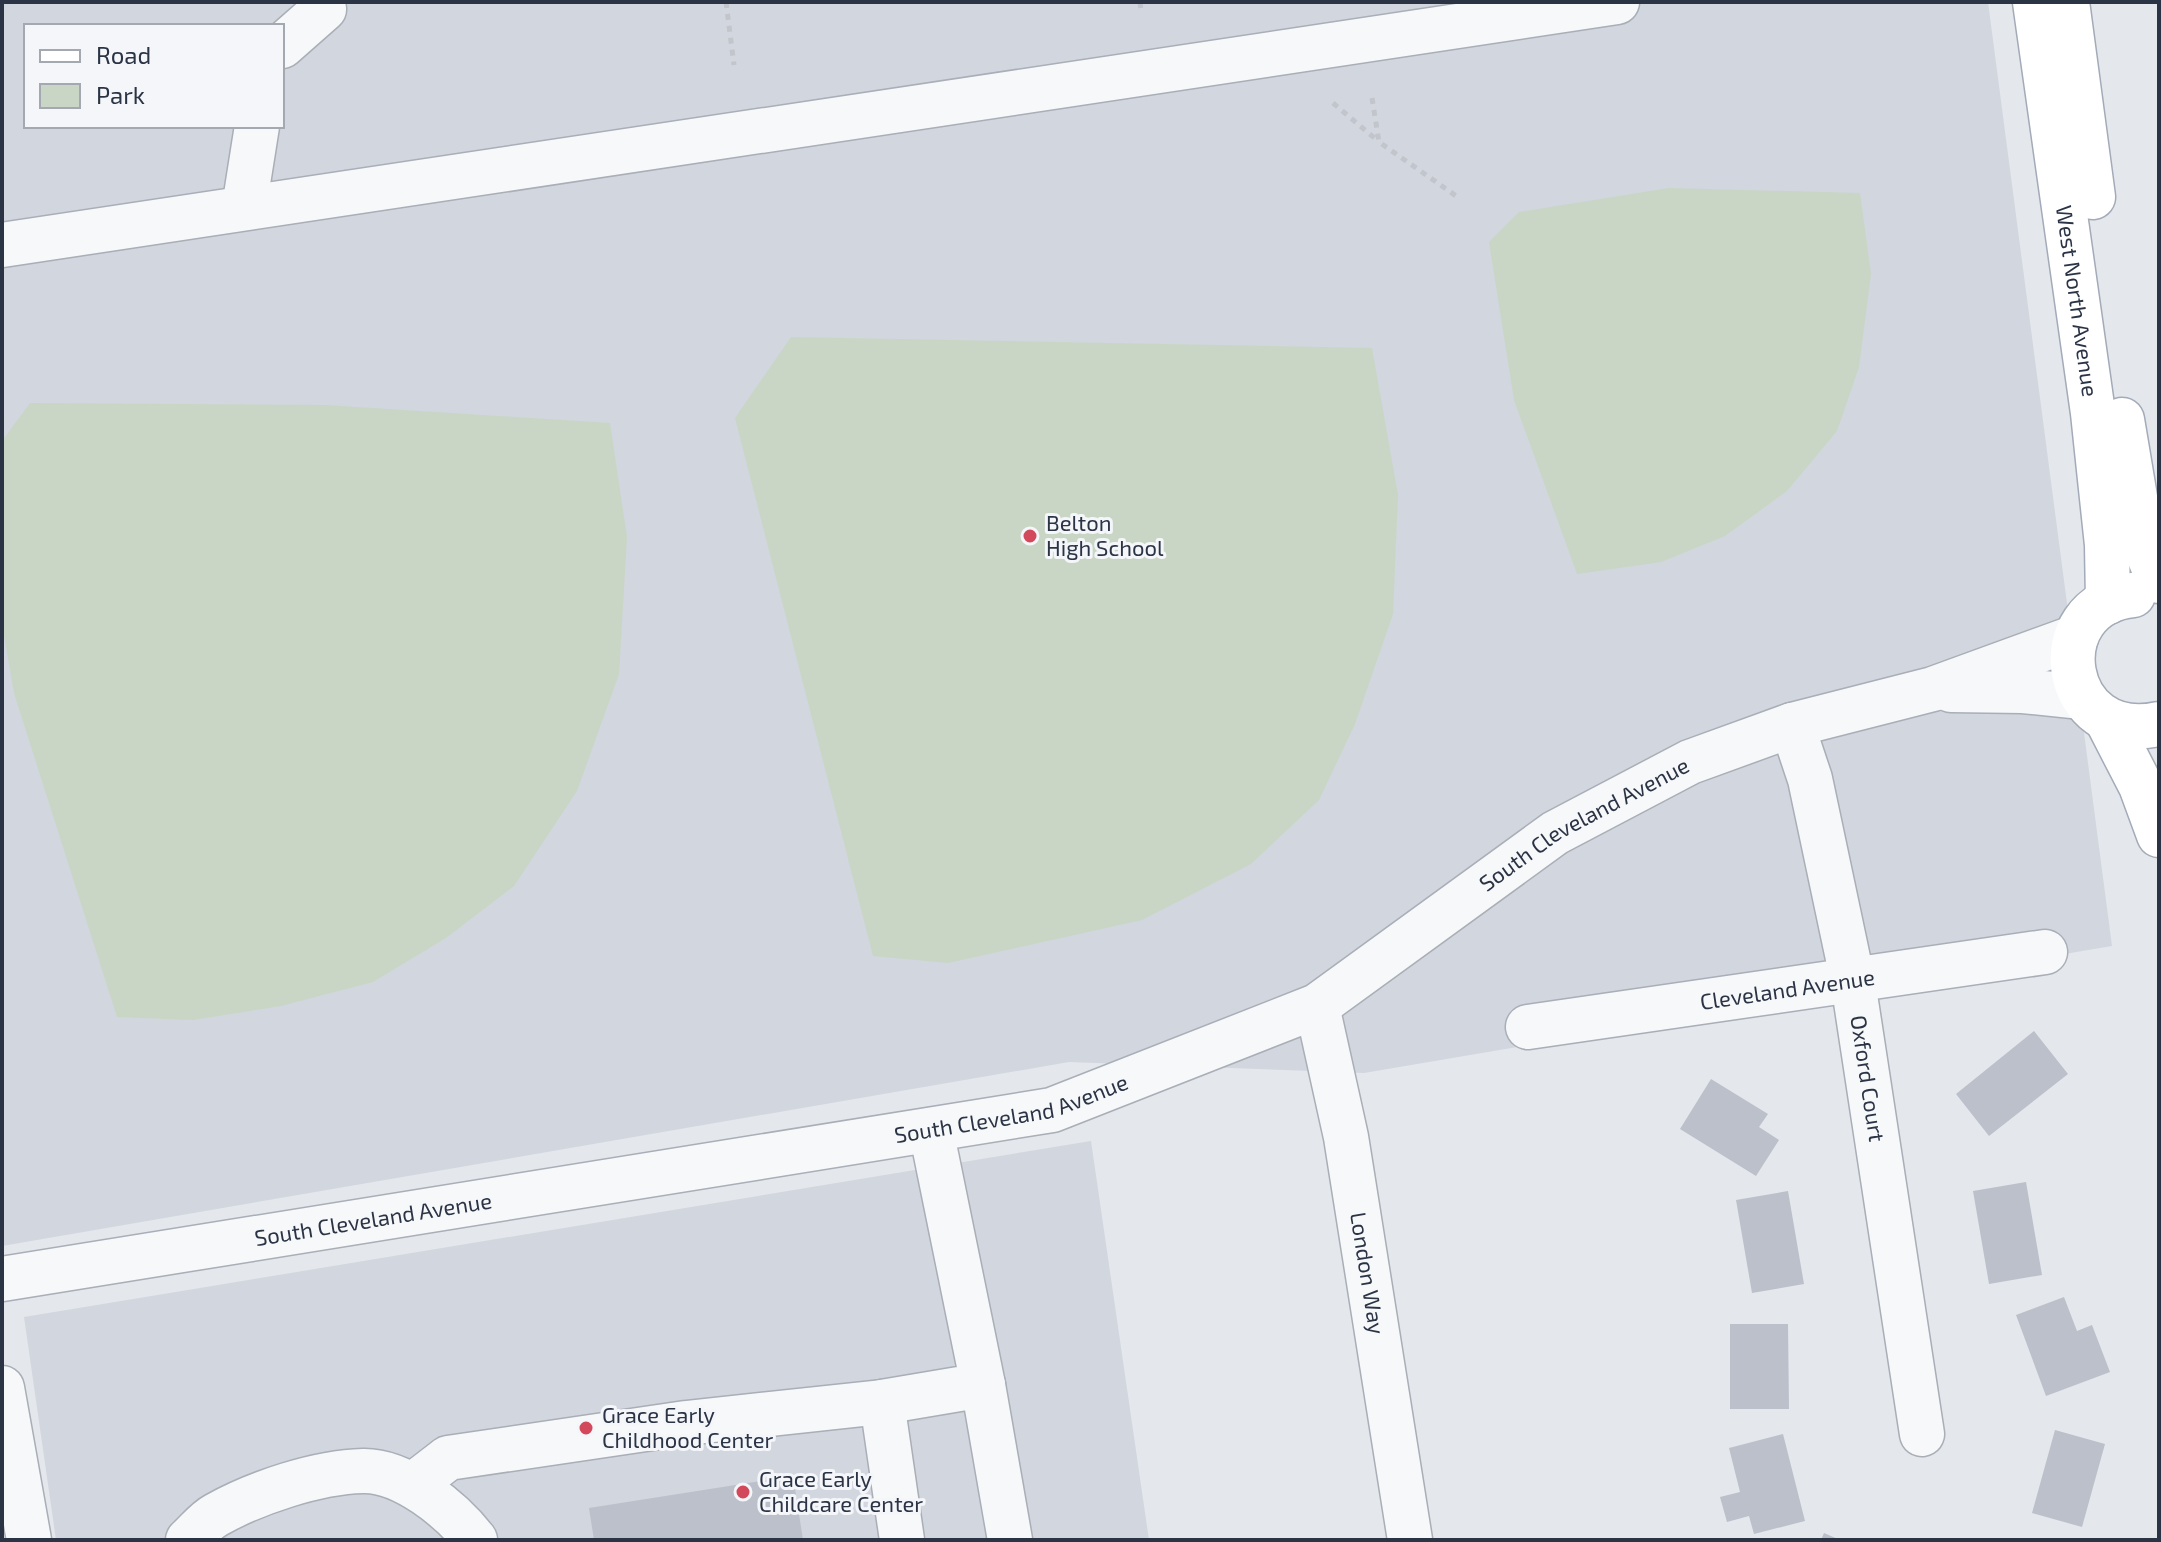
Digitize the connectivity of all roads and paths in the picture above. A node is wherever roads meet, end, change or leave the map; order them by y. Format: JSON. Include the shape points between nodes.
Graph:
{"nodes":[{"id":1,"x":323,"y":2,"type":"edge"},
{"id":2,"x":726,"y":2,"type":"edge"},
{"id":3,"x":1140,"y":2,"type":"edge"},
{"id":4,"x":1617,"y":2,"type":"edge"},
{"id":5,"x":2035,"y":2,"type":"edge"},
{"id":6,"x":2067,"y":2,"type":"edge"},
{"id":7,"x":1141,"y":11,"type":"dead end"},
{"id":8,"x":1430,"y":16,"type":"edge"},
{"id":9,"x":284,"y":44,"type":"edge"},
{"id":10,"x":734,"y":65,"type":"dead end"},
{"id":11,"x":1372,"y":98,"type":"dead end"},
{"id":12,"x":1333,"y":103,"type":"dead end"},
{"id":13,"x":257,"y":128,"type":"edge"},
{"id":14,"x":1379,"y":142,"type":"junction"},
{"id":15,"x":1459,"y":198,"type":"dead end"},
{"id":16,"x":244,"y":208,"type":"junction"},
{"id":17,"x":2,"y":245,"type":"edge"},
{"id":18,"x":2159,"y":581,"type":"edge"},
{"id":19,"x":2159,"y":600,"type":"edge"},
{"id":20,"x":2108,"y":602,"type":"junction"},
{"id":21,"x":2076,"y":637,"type":"junction"},
{"id":22,"x":1933,"y":689,"type":"junction"},
{"id":23,"x":2094,"y":709,"type":"junction"},
{"id":24,"x":2159,"y":724,"type":"edge"},
{"id":25,"x":1792,"y":725,"type":"junction"},
{"id":26,"x":2159,"y":835,"type":"edge"},
{"id":27,"x":2045,"y":952,"type":"dead end"},
{"id":28,"x":1853,"y":982,"type":"junction"},
{"id":29,"x":1317,"y":1006,"type":"junction"},
{"id":30,"x":1528,"y":1027,"type":"dead end"},
{"id":31,"x":931,"y":1130,"type":"junction"},
{"id":32,"x":2,"y":1279,"type":"edge"},
{"id":33,"x":983,"y":1385,"type":"junction"},
{"id":34,"x":2,"y":1388,"type":"edge"},
{"id":35,"x":882,"y":1402,"type":"junction"},
{"id":36,"x":1922,"y":1434,"type":"dead end"},
{"id":37,"x":413,"y":1485,"type":"junction"},
{"id":38,"x":29,"y":1540,"type":"edge"},
{"id":39,"x":188,"y":1540,"type":"edge"},
{"id":40,"x":475,"y":1540,"type":"edge"},
{"id":41,"x":902,"y":1540,"type":"edge"},
{"id":42,"x":1010,"y":1540,"type":"edge"},
{"id":43,"x":1410,"y":1540,"type":"edge"}],
"edges":[{"from":1,"to":9,"type":"street","via":[[324,9]]},
{"from":2,"to":10,"type":"path"},
{"from":3,"to":7,"type":"path"},
{"from":4,"to":8,"type":"street"},
{"from":5,"to":20,"type":"main road","name":"West North Avenue","via":[[2093,413]]},
{"from":6,"to":18,"type":"main road","name":"West North Avenue","via":[[2125,443],[2142,539]]},
{"from":8,"to":16,"type":"street"},
{"from":11,"to":14,"type":"path"},
{"from":12,"to":14,"type":"path"},
{"from":13,"to":16,"type":"street"},
{"from":14,"to":15,"type":"path"},
{"from":16,"to":17,"type":"street"},
{"from":19,"to":20,"type":"main road","via":[[2139,595]]},
{"from":20,"to":21,"type":"main road","via":[[2094,611]]},
{"from":21,"to":22,"type":"street","name":"South Cleveland Avenue"},
{"from":21,"to":23,"type":"main road","via":[[2074,678]]},
{"from":22,"to":23,"type":"street","name":"South Cleveland Avenue","via":[[2023,691]]},
{"from":22,"to":25,"type":"street","name":"South Cleveland Avenue"},
{"from":23,"to":24,"type":"main road","via":[[2134,727]]},
{"from":23,"to":26,"type":"main road","via":[[2141,786]]},
{"from":25,"to":28,"type":"street","name":"Oxford Court","via":[[1810,779]]},
{"from":25,"to":29,"type":"street","name":"South Cleveland Avenue","via":[[1690,762],[1555,833]]},
{"from":27,"to":28,"type":"street","name":"Cleveland Avenue"},
{"from":28,"to":30,"type":"street","name":"Cleveland Avenue"},
{"from":28,"to":36,"type":"street","name":"Oxford Court"},
{"from":29,"to":31,"type":"street","name":"South Cleveland Avenue","via":[[1052,1110]]},
{"from":29,"to":43,"type":"street","name":"London Way","via":[[1346,1137]]},
{"from":31,"to":32,"type":"street","name":"South Cleveland Avenue"},
{"from":31,"to":33,"type":"street"},
{"from":33,"to":35,"type":"street"},
{"from":33,"to":42,"type":"street"},
{"from":34,"to":38,"type":"street"},
{"from":35,"to":37,"type":"street","via":[[686,1423],[448,1458]]},
{"from":35,"to":41,"type":"street"},
{"from":37,"to":39,"type":"street","via":[[365,1471],[284,1485],[213,1516]]},
{"from":37,"to":40,"type":"street","via":[[461,1522]]}]}
